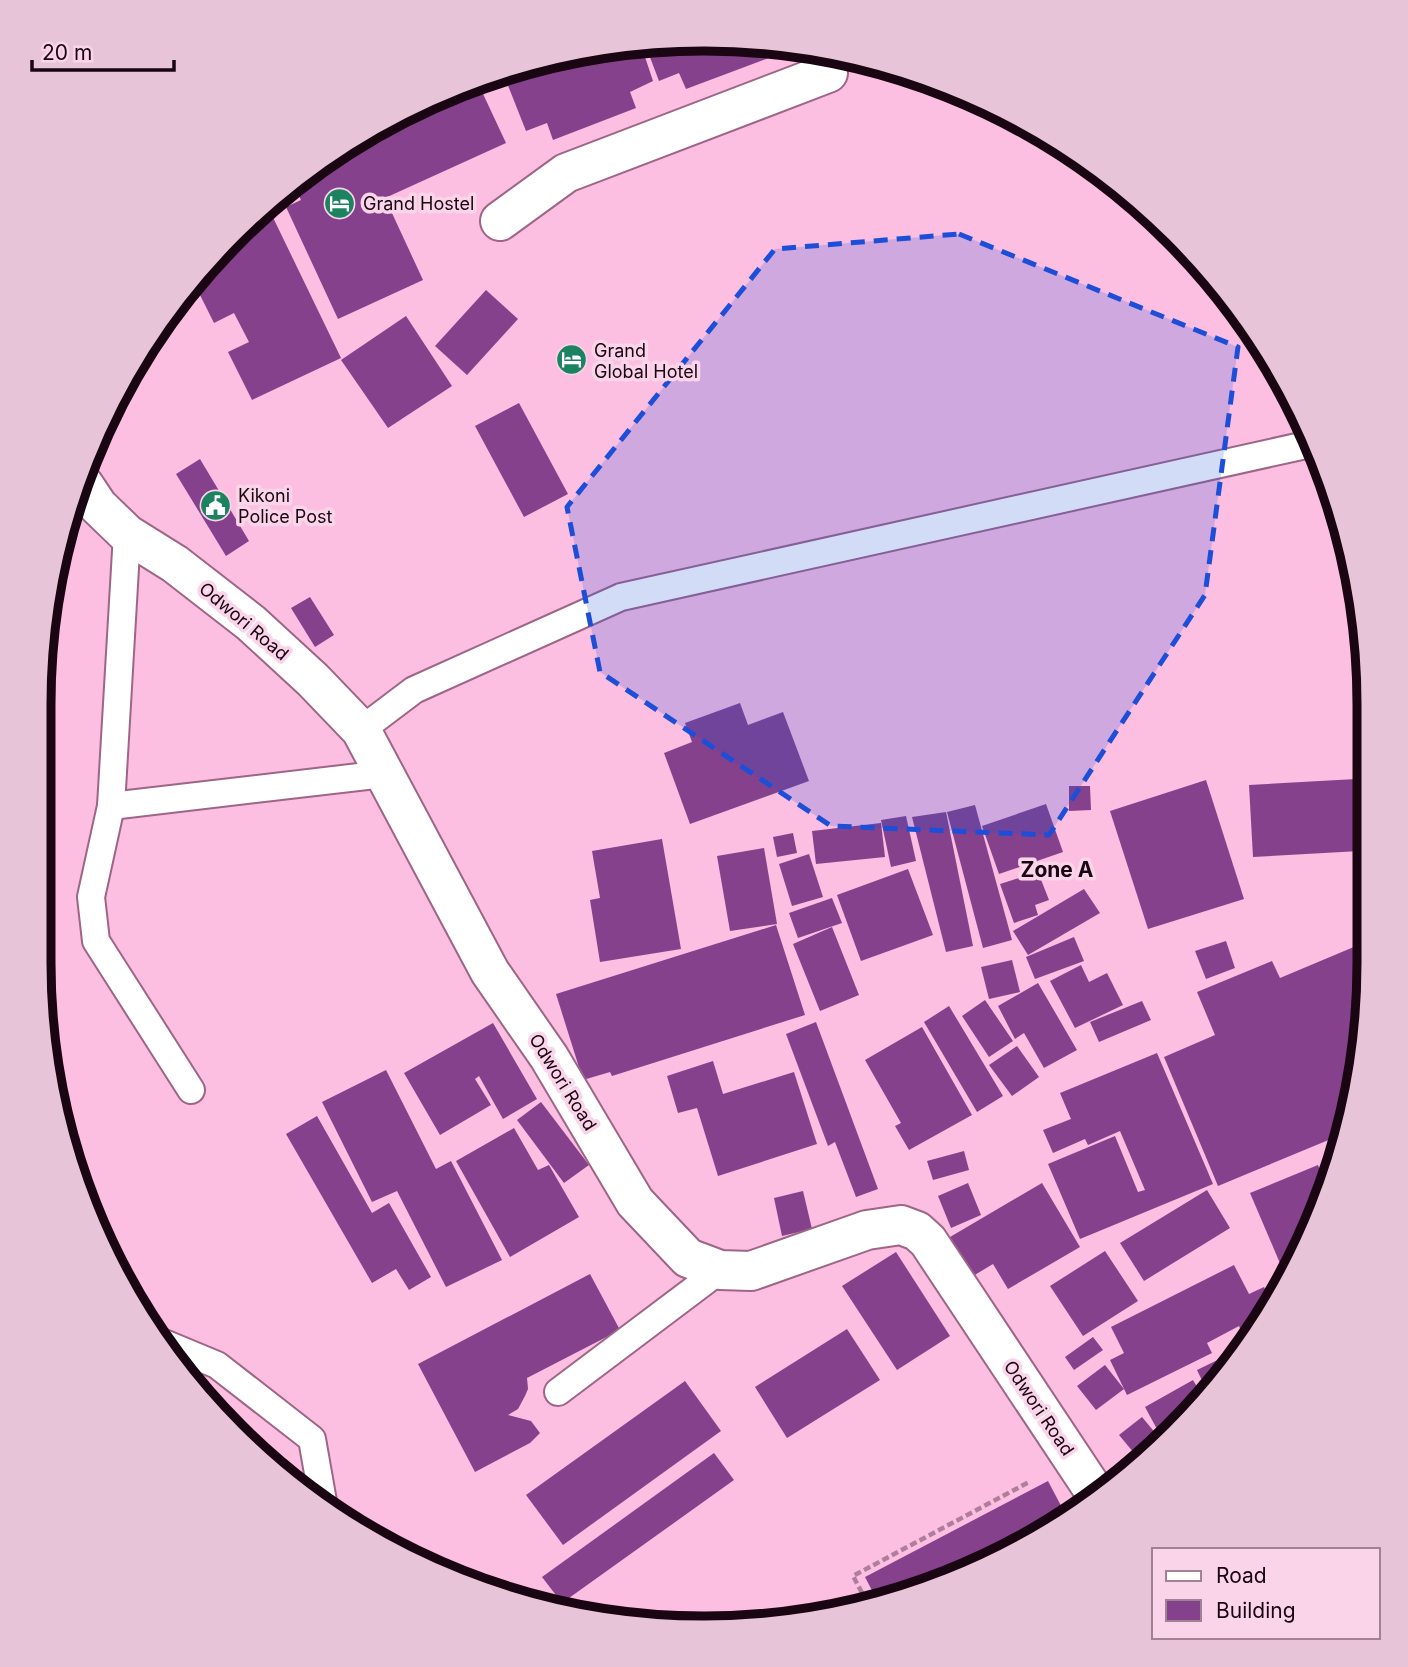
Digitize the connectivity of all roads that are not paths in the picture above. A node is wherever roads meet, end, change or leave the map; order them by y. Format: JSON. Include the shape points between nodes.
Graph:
{"nodes":[{"id":1,"x":824,"y":62,"type":"edge"},
{"id":2,"x":500,"y":221,"type":"dead end"},
{"id":3,"x":1304,"y":445,"type":"edge"},
{"id":4,"x":87,"y":489,"type":"edge"},
{"id":5,"x":127,"y":534,"type":"junction"},
{"id":6,"x":361,"y":730,"type":"junction"},
{"id":7,"x":384,"y":774,"type":"junction"},
{"id":8,"x":111,"y":806,"type":"junction"},
{"id":9,"x":191,"y":1090,"type":"dead end"},
{"id":10,"x":720,"y":1270,"type":"junction"},
{"id":11,"x":177,"y":1348,"type":"edge"},
{"id":12,"x":558,"y":1392,"type":"dead end"},
{"id":13,"x":1093,"y":1488,"type":"edge"},
{"id":14,"x":321,"y":1492,"type":"edge"}],
"edges":[{"from":1,"to":2,"type":"street","via":[[828,73],[566,173]]},
{"from":3,"to":6,"type":"lane","via":[[621,597],[414,690]]},
{"from":4,"to":5,"type":"street","name":"Odwori Road"},
{"from":5,"to":6,"type":"street","name":"Odwori Road","via":[[175,564],[251,623]]},
{"from":5,"to":8,"type":"lane"},
{"from":6,"to":7,"type":"street","name":"Odwori Road"},
{"from":7,"to":8,"type":"lane"},
{"from":7,"to":10,"type":"street","name":"Odwori Road","via":[[490,972],[549,1057],[635,1202],[688,1258]]},
{"from":8,"to":9,"type":"lane","via":[[91,897],[96,941]]},
{"from":10,"to":12,"type":"lane"},
{"from":10,"to":13,"type":"street","name":"Odwori Road","via":[[751,1271],[867,1230],[901,1225],[917,1231]]},
{"from":11,"to":14,"type":"lane","via":[[217,1365],[312,1439]]}]}
